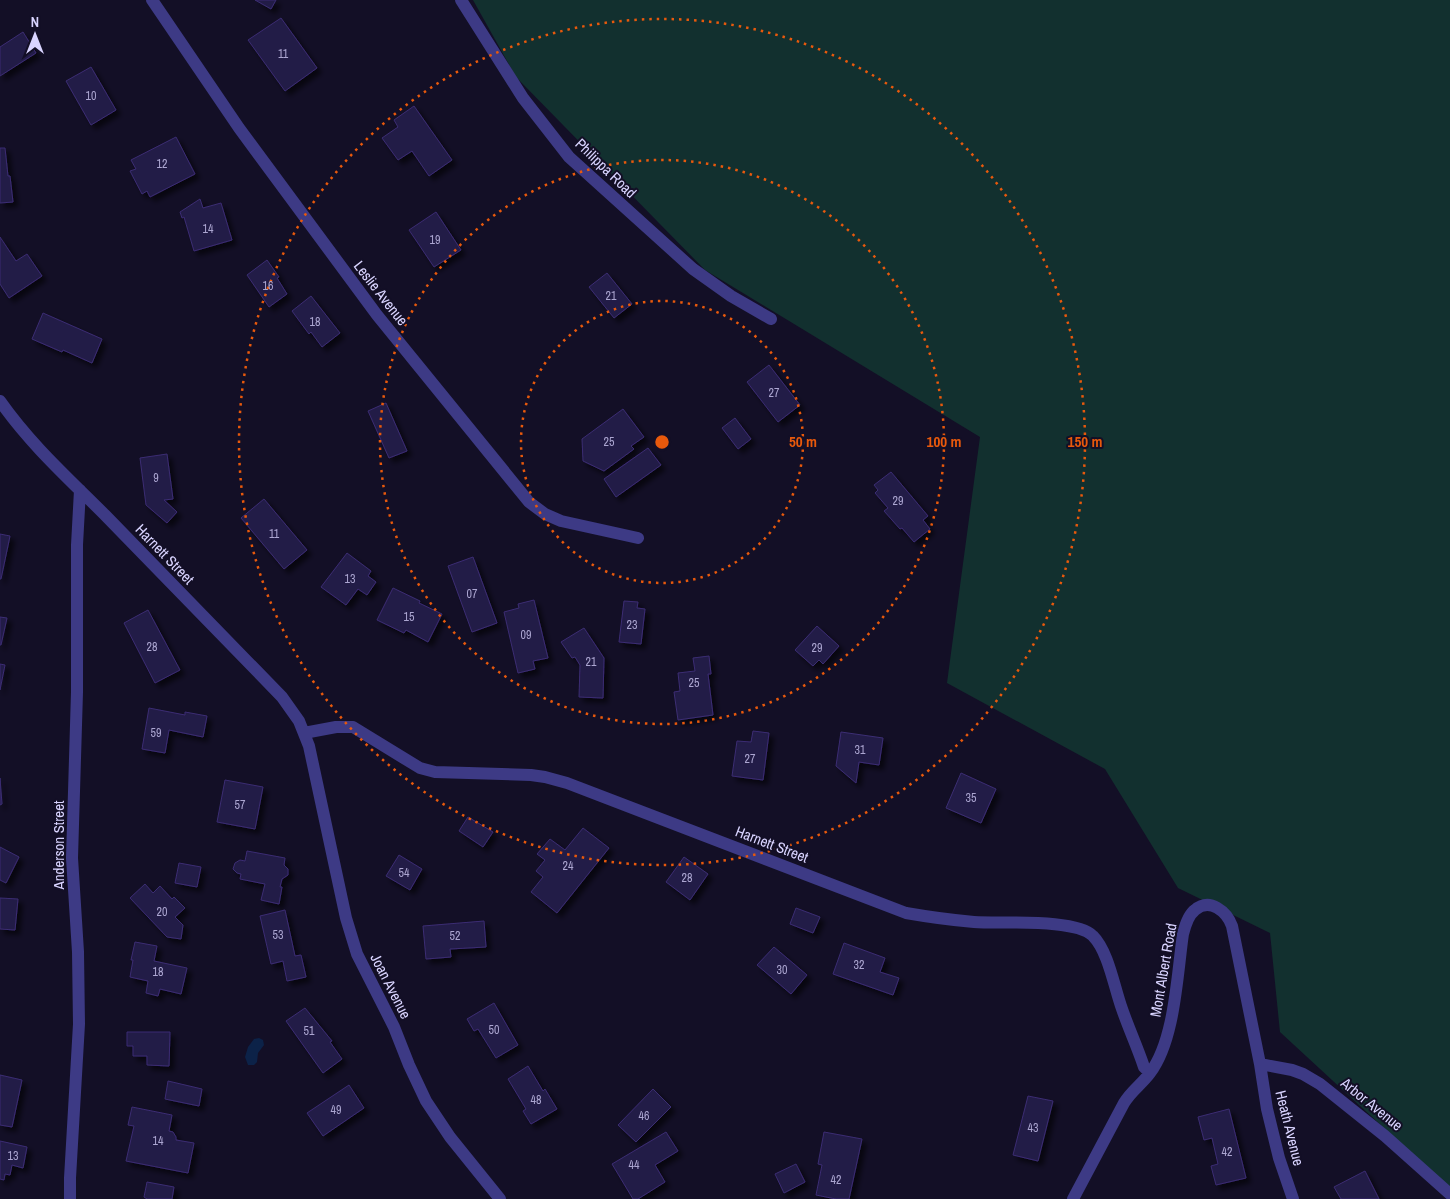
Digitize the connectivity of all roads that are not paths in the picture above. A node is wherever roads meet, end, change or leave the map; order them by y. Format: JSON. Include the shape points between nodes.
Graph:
{"nodes":[{"id":1,"x":152,"y":0,"type":"edge"},
{"id":2,"x":461,"y":0,"type":"edge"},
{"id":3,"x":771,"y":319,"type":"dead end"},
{"id":4,"x":0,"y":401,"type":"edge"},
{"id":5,"x":80,"y":490,"type":"junction"},
{"id":6,"x":638,"y":538,"type":"dead end"},
{"id":7,"x":304,"y":733,"type":"junction"},
{"id":8,"x":312,"y":762,"type":"joint"},
{"id":9,"x":1260,"y":1064,"type":"junction"},
{"id":10,"x":1150,"y":1073,"type":"junction"},
{"id":11,"x":1450,"y":1194,"type":"edge"},
{"id":12,"x":70,"y":1199,"type":"edge"},
{"id":13,"x":500,"y":1199,"type":"edge"},
{"id":14,"x":1073,"y":1199,"type":"edge"},
{"id":15,"x":1293,"y":1199,"type":"edge"}],
"edges":[{"from":1,"to":6,"type":"street","name":"Leslie Avenue","via":[[244,135],[376,315],[529,502],[561,521]]},
{"from":2,"to":3,"type":"street","name":"Philippa Road","via":[[523,98],[569,157],[693,269]]},
{"from":4,"to":5,"type":"street","name":"Harnett Street","via":[[27,437]]},
{"from":5,"to":7,"type":"street","name":"Harnett Street","via":[[282,697]]},
{"from":5,"to":12,"type":"street","name":"Anderson Street","via":[[76,544],[78,692],[72,858],[79,1024]]},
{"from":7,"to":8,"type":"street","name":"Harnett Street"},
{"from":7,"to":10,"type":"street","name":"Harnett Street","via":[[353,727],[420,768],[435,772],[553,779],[906,913],[936,919],[1080,927],[1093,935],[1102,950],[1144,1067]]},
{"from":8,"to":13,"type":"street","name":"Joan Avenue","via":[[346,918],[361,963],[426,1100],[450,1137]]},
{"from":9,"to":10,"type":"street","name":"Mont Albert Road","via":[[1232,926],[1222,910],[1209,906],[1194,910],[1186,925],[1170,1027]]},
{"from":9,"to":11,"type":"street","name":"Arbor Avenue","via":[[1292,1070],[1320,1084],[1392,1141]]},
{"from":9,"to":15,"type":"street","name":"Heath Avenue","via":[[1267,1109]]},
{"from":10,"to":14,"type":"street","name":"Mont Albert Road","via":[[1130,1094]]}]}
